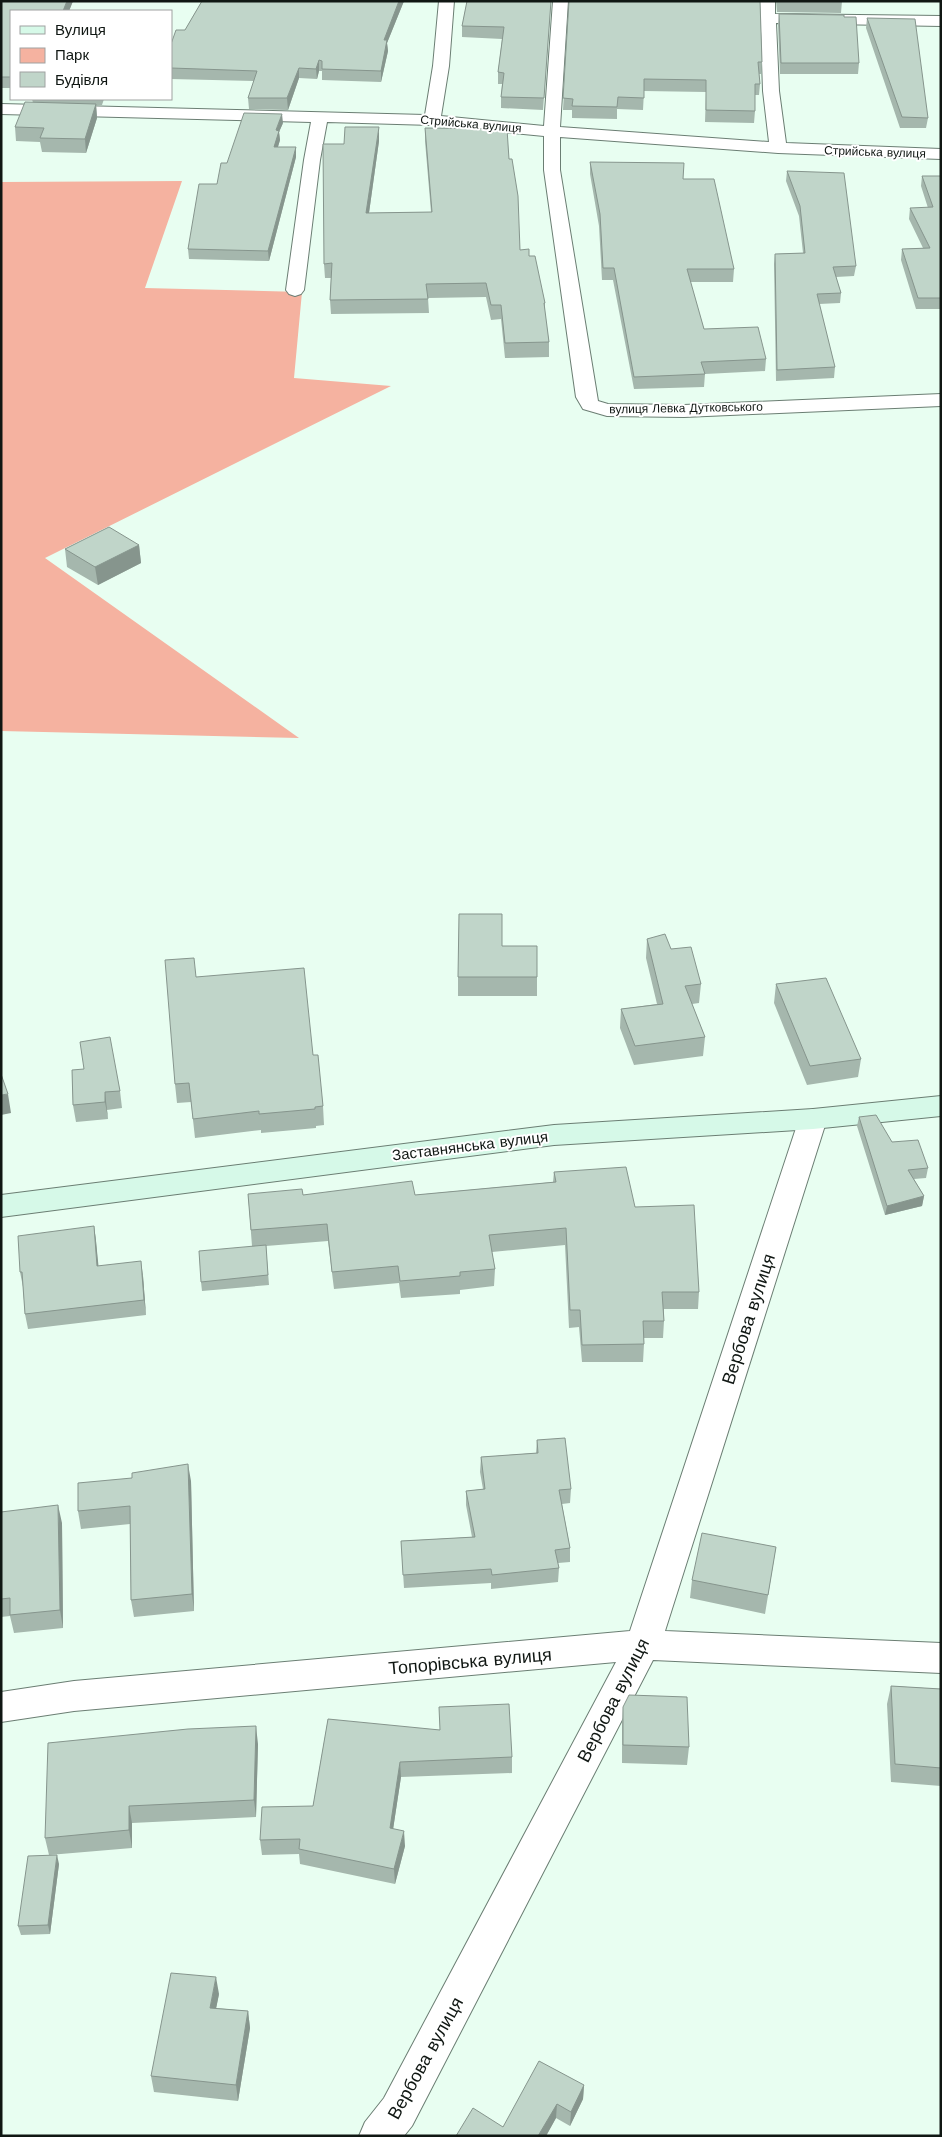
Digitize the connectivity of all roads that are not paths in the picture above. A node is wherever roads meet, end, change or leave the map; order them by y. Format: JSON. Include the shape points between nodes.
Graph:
{"nodes":[{"id":1,"x":447,"y":1,"type":"edge"},
{"id":2,"x":560,"y":1,"type":"edge"},
{"id":3,"x":766,"y":1,"type":"edge"},
{"id":4,"x":768,"y":18,"type":"junction"},
{"id":5,"x":941,"y":21,"type":"edge"},
{"id":6,"x":1,"y":109,"type":"edge"},
{"id":7,"x":320,"y":118,"type":"junction"},
{"id":8,"x":432,"y":120,"type":"junction"},
{"id":9,"x":552,"y":131,"type":"junction"},
{"id":10,"x":778,"y":148,"type":"junction"},
{"id":11,"x":941,"y":154,"type":"edge"},
{"id":12,"x":295,"y":290,"type":"dead end"},
{"id":13,"x":941,"y":400,"type":"edge"},
{"id":14,"x":941,"y":1106,"type":"edge"},
{"id":15,"x":813,"y":1119,"type":"junction"},
{"id":16,"x":1,"y":1206,"type":"edge"},
{"id":17,"x":644,"y":1645,"type":"junction"},
{"id":18,"x":941,"y":1658,"type":"edge"},
{"id":19,"x":1,"y":1708,"type":"edge"},
{"id":20,"x":379,"y":2136,"type":"edge"}],
"edges":[{"from":1,"to":8,"type":"street"},
{"from":2,"to":9,"type":"street"},
{"from":3,"to":4,"type":"street"},
{"from":4,"to":5,"type":"street"},
{"from":4,"to":10,"type":"street","via":[[771,91]]},
{"from":6,"to":7,"type":"street","name":"Стрийська вулиця"},
{"from":7,"to":8,"type":"street","name":"Стрийська вулиця"},
{"from":7,"to":12,"type":"street"},
{"from":8,"to":9,"type":"street","name":"Стрийська вулиця"},
{"from":9,"to":10,"type":"street","name":"Стрийська вулиця"},
{"from":9,"to":13,"type":"street","name":"вулиця Левка Дутковського","via":[[552,170],[586,396],[590,405],[607,410],[684,410]]},
{"from":10,"to":11,"type":"street","name":"Стрийська вулиця"},
{"from":14,"to":15,"type":"street","name":"Заставнянська вулиця"},
{"from":15,"to":16,"type":"street","name":"Заставнянська вулиця","via":[[554,1135]]},
{"from":15,"to":17,"type":"street","name":"Вербова вулиця"},
{"from":17,"to":18,"type":"street","name":"Топорівська вулиця"},
{"from":17,"to":19,"type":"street","name":"Топорівська вулиця","via":[[74,1696]]},
{"from":17,"to":20,"type":"street","name":"Вербова вулиця","via":[[398,2112]]}]}
